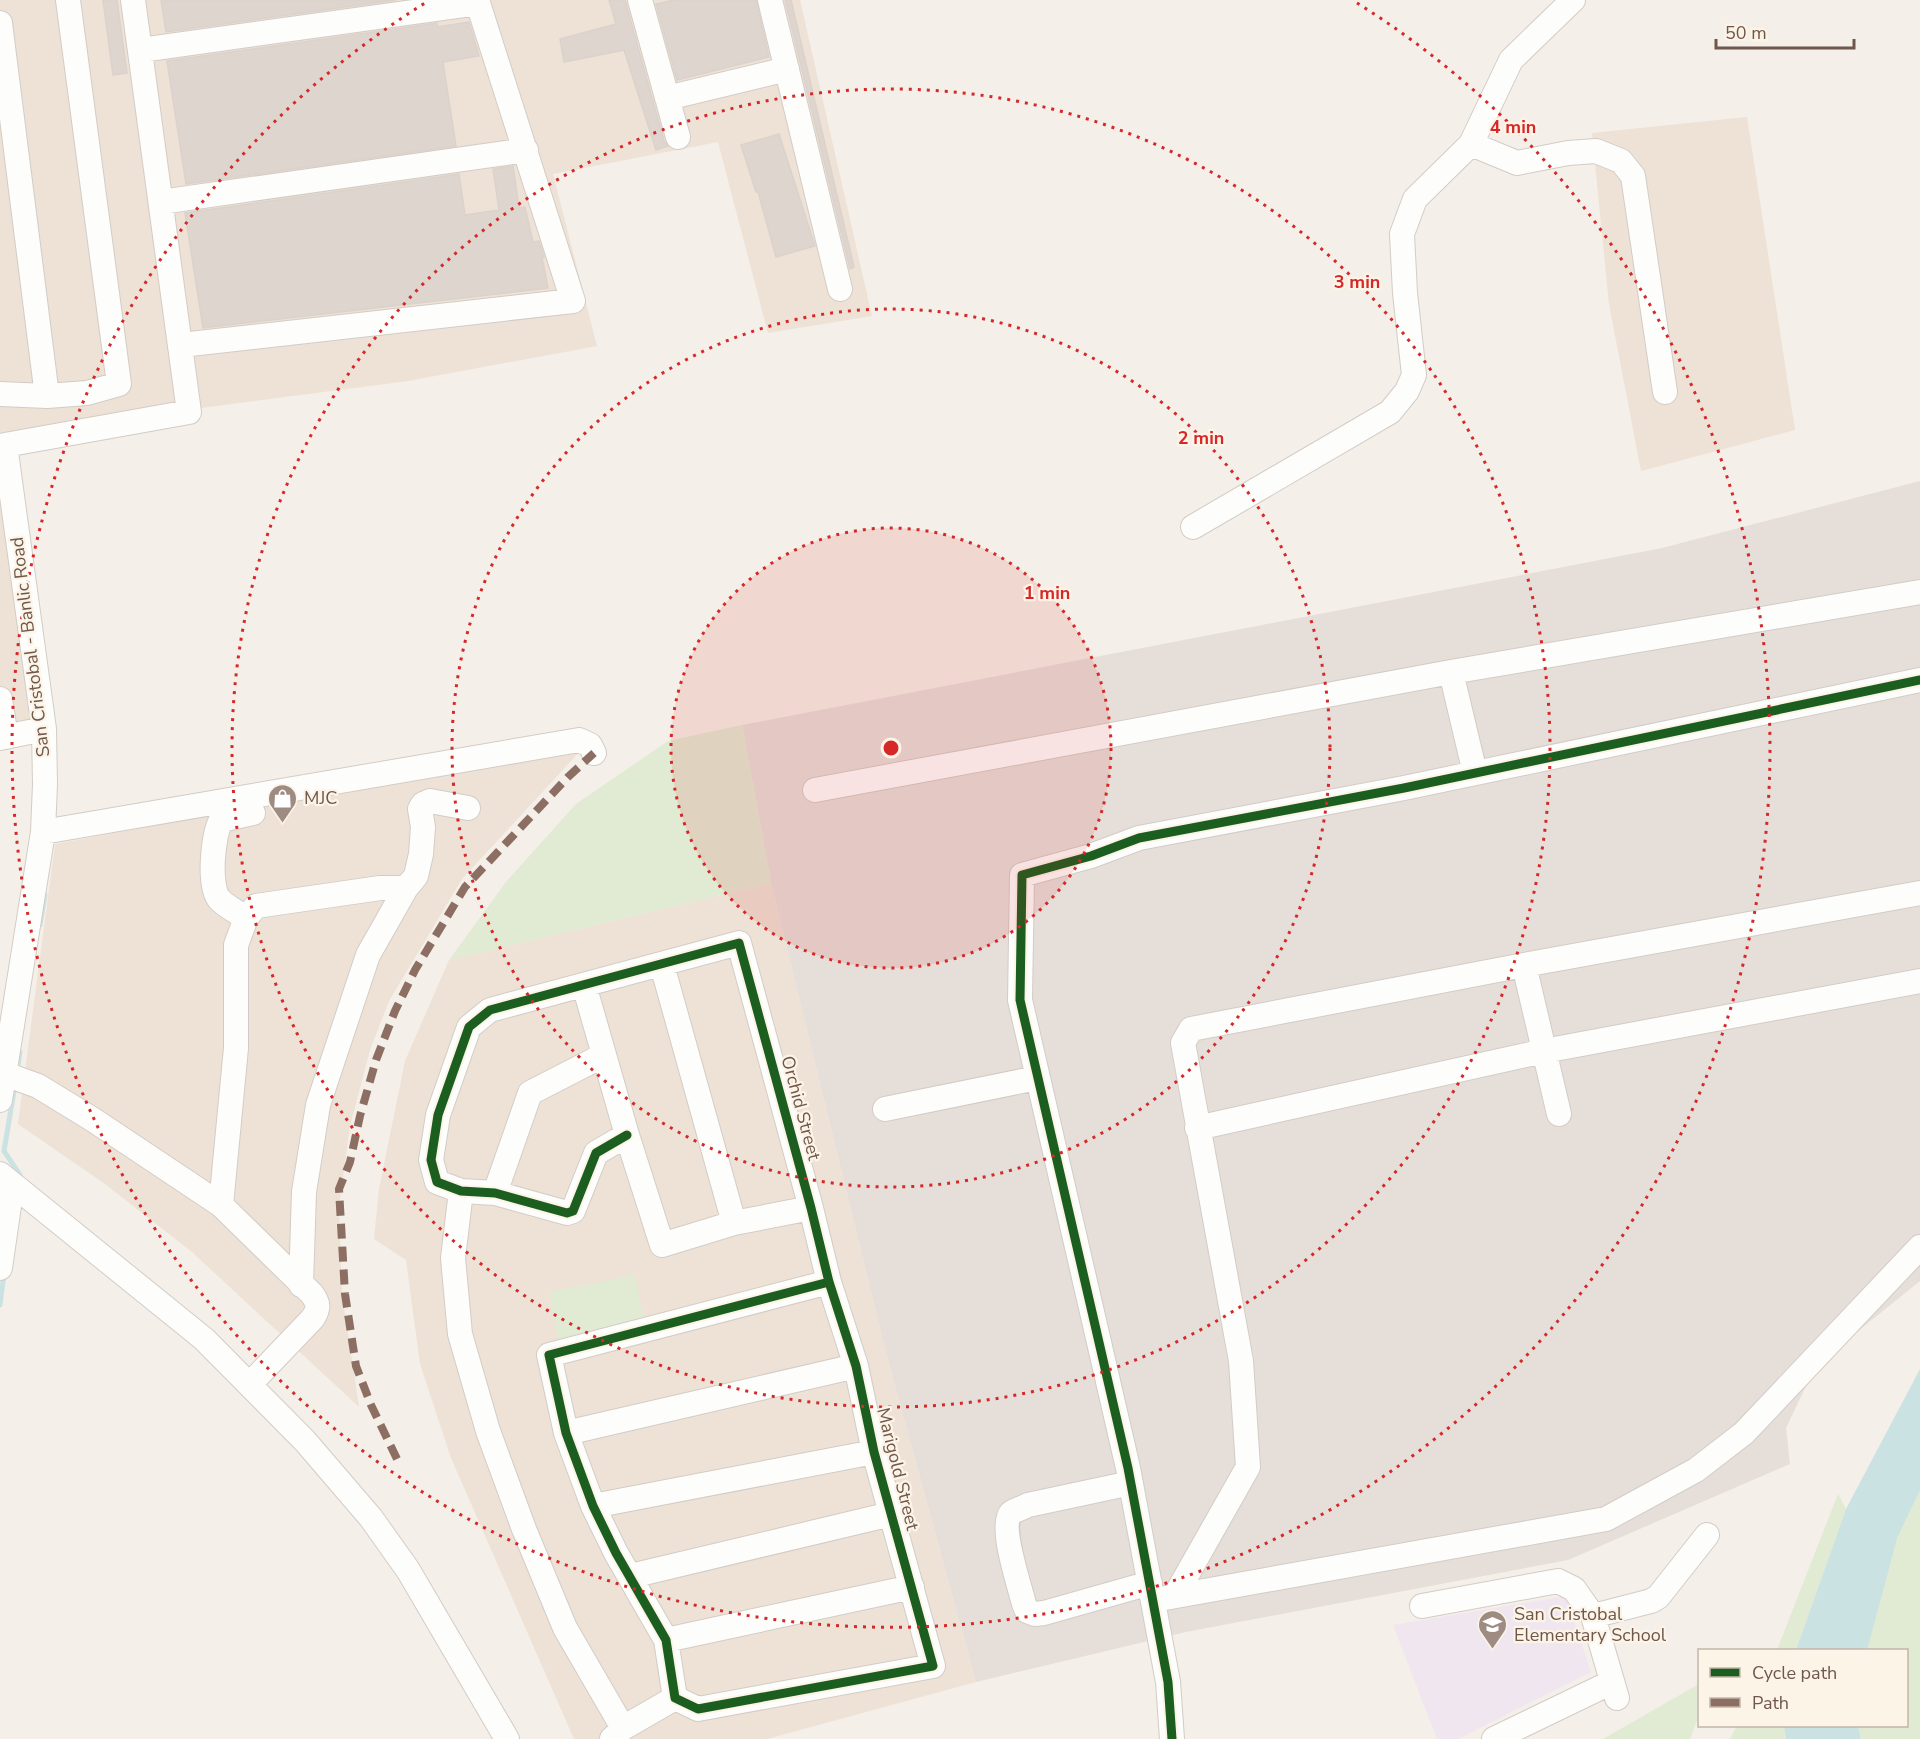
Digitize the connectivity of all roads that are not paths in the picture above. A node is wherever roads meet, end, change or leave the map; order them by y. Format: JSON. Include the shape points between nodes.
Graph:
{"nodes":[{"id":1,"x":68,"y":0,"type":"edge"},
{"id":2,"x":133,"y":0,"type":"edge"},
{"id":3,"x":640,"y":0,"type":"edge"},
{"id":4,"x":770,"y":0,"type":"edge"},
{"id":5,"x":1573,"y":0,"type":"edge"},
{"id":6,"x":477,"y":2,"type":"edge"},
{"id":7,"x":0,"y":23,"type":"edge"},
{"id":8,"x":141,"y":50,"type":"junction"},
{"id":9,"x":787,"y":69,"type":"junction"},
{"id":10,"x":667,"y":98,"type":"junction"},
{"id":11,"x":678,"y":137,"type":"dead end"},
{"id":12,"x":1471,"y":144,"type":"junction"},
{"id":13,"x":526,"y":150,"type":"junction"},
{"id":14,"x":161,"y":202,"type":"junction"},
{"id":15,"x":840,"y":289,"type":"dead end"},
{"id":16,"x":181,"y":345,"type":"junction"},
{"id":17,"x":1665,"y":392,"type":"dead end"},
{"id":18,"x":0,"y":394,"type":"edge"},
{"id":19,"x":46,"y":396,"type":"junction"},
{"id":20,"x":1193,"y":527,"type":"dead end"},
{"id":21,"x":1920,"y":592,"type":"edge"},
{"id":22,"x":1451,"y":672,"type":"junction"},
{"id":23,"x":1920,"y":680,"type":"edge"},
{"id":24,"x":0,"y":699,"type":"edge"},
{"id":25,"x":44,"y":729,"type":"junction"},
{"id":26,"x":3,"y":737,"type":"edge"},
{"id":27,"x":594,"y":753,"type":"dead end"},
{"id":28,"x":1475,"y":773,"type":"junction"},
{"id":29,"x":815,"y":790,"type":"dead end"},
{"id":30,"x":468,"y":808,"type":"dead end"},
{"id":31,"x":253,"y":813,"type":"dead end"},
{"id":32,"x":43,"y":832,"type":"junction"},
{"id":33,"x":406,"y":888,"type":"junction"},
{"id":34,"x":1920,"y":893,"type":"edge"},
{"id":35,"x":246,"y":918,"type":"junction"},
{"id":36,"x":662,"y":965,"type":"junction"},
{"id":37,"x":1524,"y":965,"type":"junction"},
{"id":38,"x":1920,"y":981,"type":"edge"},
{"id":39,"x":585,"y":985,"type":"junction"},
{"id":40,"x":1544,"y":1051,"type":"junction"},
{"id":41,"x":604,"y":1055,"type":"junction"},
{"id":42,"x":5,"y":1074,"type":"junction"},
{"id":43,"x":1037,"y":1078,"type":"junction"},
{"id":44,"x":0,"y":1100,"type":"edge"},
{"id":45,"x":885,"y":1109,"type":"dead end"},
{"id":46,"x":1559,"y":1114,"type":"dead end"},
{"id":47,"x":1197,"y":1128,"type":"junction"},
{"id":48,"x":627,"y":1135,"type":"junction"},
{"id":49,"x":6,"y":1180,"type":"edge"},
{"id":50,"x":461,"y":1191,"type":"junction"},
{"id":51,"x":495,"y":1193,"type":"junction"},
{"id":52,"x":221,"y":1205,"type":"junction"},
{"id":53,"x":811,"y":1208,"type":"junction"},
{"id":54,"x":734,"y":1223,"type":"junction"},
{"id":55,"x":1920,"y":1247,"type":"edge"},
{"id":56,"x":0,"y":1268,"type":"edge"},
{"id":57,"x":829,"y":1281,"type":"junction"},
{"id":58,"x":301,"y":1285,"type":"junction"},
{"id":59,"x":856,"y":1366,"type":"junction"},
{"id":60,"x":249,"y":1384,"type":"junction"},
{"id":61,"x":566,"y":1433,"type":"junction"},
{"id":62,"x":874,"y":1452,"type":"junction"},
{"id":63,"x":1131,"y":1483,"type":"junction"},
{"id":64,"x":593,"y":1506,"type":"junction"},
{"id":65,"x":891,"y":1514,"type":"junction"},
{"id":66,"x":1707,"y":1535,"type":"dead end"},
{"id":67,"x":631,"y":1576,"type":"junction"},
{"id":68,"x":912,"y":1587,"type":"junction"},
{"id":69,"x":1159,"y":1593,"type":"junction"},
{"id":70,"x":1422,"y":1606,"type":"dead end"},
{"id":71,"x":1593,"y":1616,"type":"junction"},
{"id":72,"x":666,"y":1640,"type":"junction"},
{"id":73,"x":675,"y":1698,"type":"junction"},
{"id":74,"x":617,"y":1733,"type":"edge"},
{"id":75,"x":507,"y":1739,"type":"edge"},
{"id":76,"x":1172,"y":1739,"type":"edge"},
{"id":77,"x":1494,"y":1739,"type":"edge"}],
"edges":[{"from":1,"to":19,"type":"street","via":[[119,384],[87,393]]},
{"from":2,"to":8,"type":"street"},
{"from":3,"to":10,"type":"street"},
{"from":4,"to":9,"type":"street"},
{"from":5,"to":12,"type":"street","via":[[1511,60]]},
{"from":6,"to":8,"type":"street"},
{"from":6,"to":13,"type":"street"},
{"from":7,"to":19,"type":"street"},
{"from":8,"to":14,"type":"street"},
{"from":9,"to":10,"type":"street"},
{"from":9,"to":15,"type":"street"},
{"from":10,"to":11,"type":"street"},
{"from":12,"to":17,"type":"street","via":[[1517,163],[1596,151],[1621,161],[1627,168],[1633,176]]},
{"from":12,"to":20,"type":"street","via":[[1415,200],[1402,234],[1414,375],[1407,391],[1390,412]]},
{"from":13,"to":14,"type":"street"},
{"from":13,"to":16,"type":"street","via":[[573,301]]},
{"from":14,"to":16,"type":"street"},
{"from":16,"to":25,"type":"street","name":"San Cristobal - Banlic Road","via":[[189,412],[5,445]]},
{"from":18,"to":19,"type":"street"},
{"from":21,"to":22,"type":"street"},
{"from":22,"to":28,"type":"street"},
{"from":22,"to":29,"type":"street"},
{"from":23,"to":28,"type":"street"},
{"from":24,"to":26,"type":"street"},
{"from":25,"to":26,"type":"street"},
{"from":25,"to":32,"type":"street","name":"San Cristobal - Banlic Road"},
{"from":27,"to":32,"type":"street","via":[[590,745],[579,740]]},
{"from":28,"to":43,"type":"street","via":[[1139,838],[1022,875],[1020,1000]]},
{"from":30,"to":33,"type":"street","via":[[430,801],[423,804],[421,854],[416,876]]},
{"from":31,"to":35,"type":"street","via":[[221,820],[215,831],[215,891],[225,904]]},
{"from":32,"to":42,"type":"street","name":"San Cristobal - Banlic Road"},
{"from":33,"to":35,"type":"street","via":[[380,888],[256,906]]},
{"from":33,"to":58,"type":"street","via":[[368,955],[318,1105],[304,1192]]},
{"from":34,"to":37,"type":"street"},
{"from":35,"to":52,"type":"street","via":[[236,945],[236,1048]]},
{"from":36,"to":39,"type":"street"},
{"from":36,"to":53,"type":"street","name":"Orchid Street","via":[[739,944]]},
{"from":36,"to":54,"type":"street"},
{"from":37,"to":40,"type":"street"},
{"from":37,"to":47,"type":"street","via":[[1191,1029],[1183,1043]]},
{"from":38,"to":40,"type":"street"},
{"from":39,"to":41,"type":"street"},
{"from":39,"to":50,"type":"street","via":[[490,1010],[469,1027],[438,1114],[431,1160],[437,1182]]},
{"from":40,"to":46,"type":"street"},
{"from":40,"to":47,"type":"street"},
{"from":41,"to":48,"type":"street"},
{"from":41,"to":51,"type":"street","via":[[530,1093]]},
{"from":42,"to":44,"type":"street","name":"San Cristobal - Banlic Road"},
{"from":42,"to":52,"type":"street","via":[[38,1086]]},
{"from":43,"to":45,"type":"street"},
{"from":43,"to":63,"type":"street"},
{"from":47,"to":69,"type":"street","via":[[1240,1361],[1248,1467]]},
{"from":48,"to":51,"type":"street","via":[[596,1154],[573,1211],[567,1214]]},
{"from":48,"to":54,"type":"street","via":[[662,1245]]},
{"from":49,"to":56,"type":"street"},
{"from":49,"to":60,"type":"street","via":[[176,1315]]},
{"from":50,"to":51,"type":"street"},
{"from":50,"to":74,"type":"street","via":[[453,1258],[460,1334],[488,1431],[524,1529],[565,1628]]},
{"from":52,"to":58,"type":"street"},
{"from":53,"to":54,"type":"street"},
{"from":53,"to":57,"type":"street","name":"Orchid Street"},
{"from":55,"to":69,"type":"street","via":[[1744,1433],[1696,1470],[1606,1519]]},
{"from":57,"to":59,"type":"street","name":"Marigold Street"},
{"from":57,"to":61,"type":"street","via":[[549,1355]]},
{"from":58,"to":60,"type":"street","via":[[318,1302],[318,1309]]},
{"from":59,"to":61,"type":"street"},
{"from":59,"to":62,"type":"street","name":"Marigold Street"},
{"from":60,"to":75,"type":"street","via":[[338,1478],[394,1549]]},
{"from":61,"to":64,"type":"street"},
{"from":62,"to":64,"type":"street"},
{"from":62,"to":65,"type":"street","name":"Marigold Street"},
{"from":63,"to":69,"type":"street"},
{"from":63,"to":69,"type":"street","via":[[1028,1505],[1012,1512],[1007,1521],[1007,1537],[1024,1605],[1035,1614]]},
{"from":64,"to":67,"type":"street"},
{"from":65,"to":67,"type":"street"},
{"from":65,"to":68,"type":"street","name":"Marigold Street"},
{"from":66,"to":71,"type":"street","via":[[1658,1597]]},
{"from":67,"to":72,"type":"street"},
{"from":68,"to":72,"type":"street"},
{"from":68,"to":73,"type":"street","name":"Marigold Street","via":[[933,1666],[698,1709]]},
{"from":69,"to":76,"type":"street"},
{"from":70,"to":71,"type":"street","via":[[1558,1581],[1574,1589]]},
{"from":71,"to":77,"type":"street","via":[[1615,1690]]},
{"from":72,"to":73,"type":"street"},
{"from":73,"to":74,"type":"street"}]}
